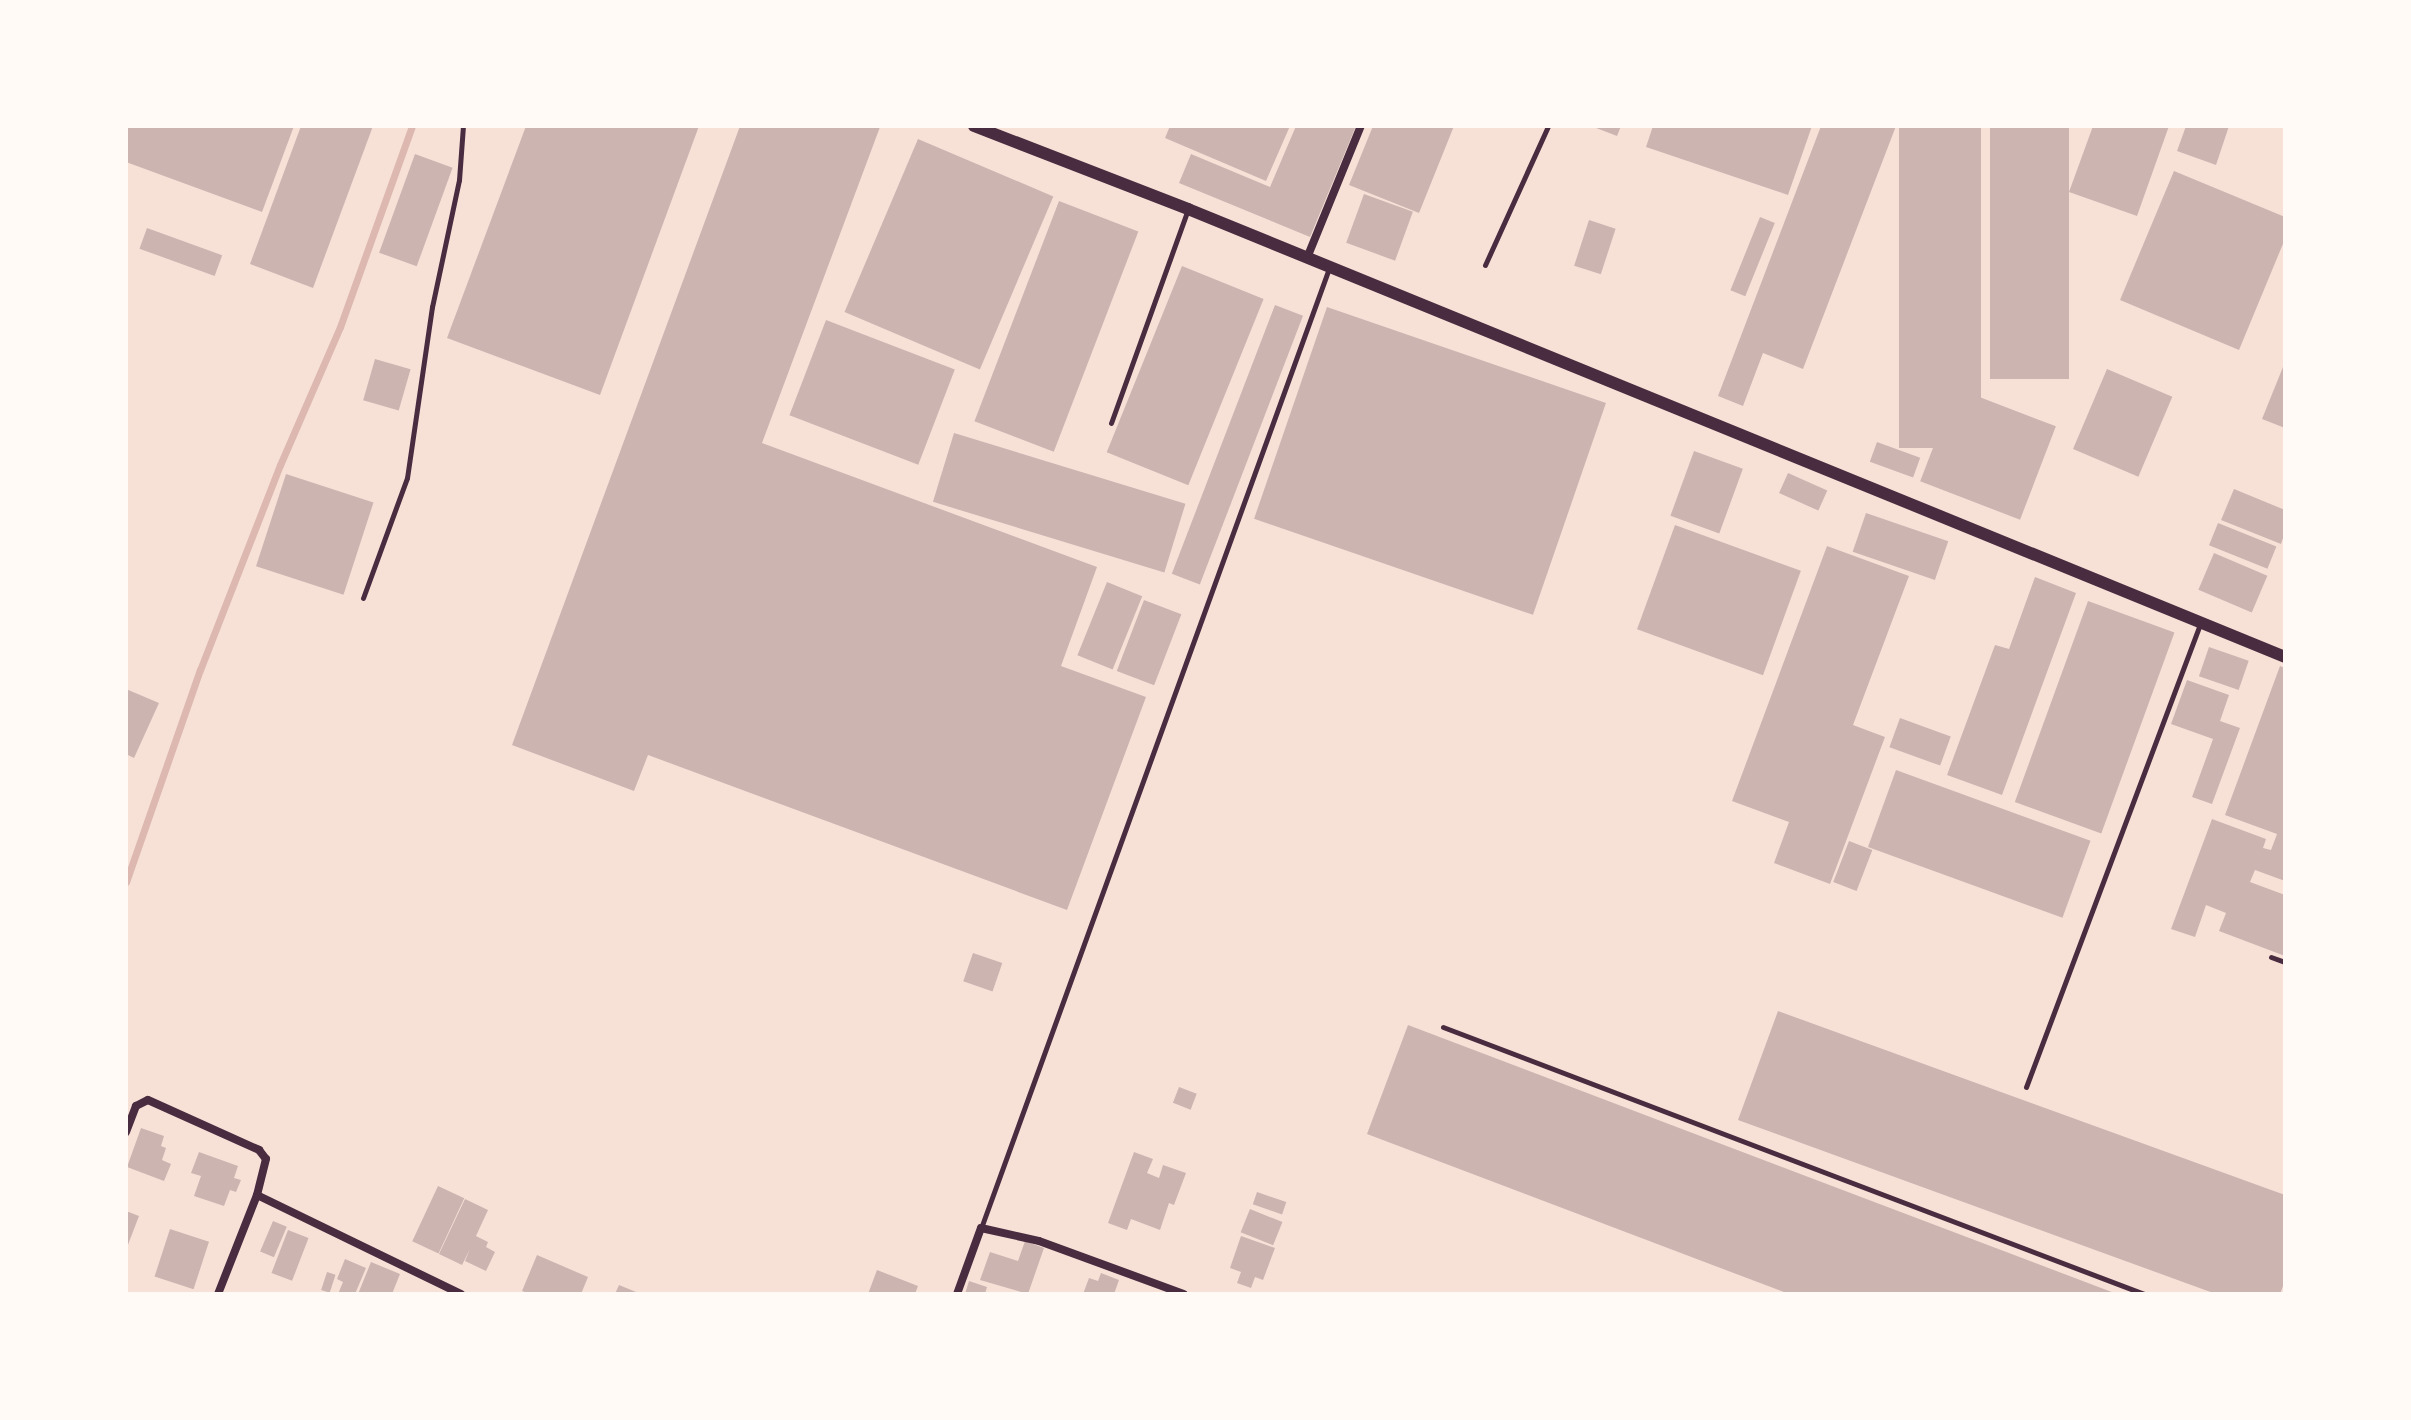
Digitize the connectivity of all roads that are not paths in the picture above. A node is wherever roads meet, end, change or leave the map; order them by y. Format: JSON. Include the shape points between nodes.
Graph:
{"nodes":[{"id":1,"x":463,"y":126,"type":"edge"},
{"id":2,"x":974,"y":126,"type":"edge"},
{"id":3,"x":1361,"y":126,"type":"edge"},
{"id":4,"x":1548,"y":126,"type":"edge"},
{"id":5,"x":989,"y":129,"type":"edge"},
{"id":6,"x":1188,"y":209,"type":"junction"},
{"id":7,"x":1307,"y":258,"type":"junction"},
{"id":8,"x":1485,"y":265,"type":"dead end"},
{"id":9,"x":1329,"y":267,"type":"junction"},
{"id":10,"x":1111,"y":423,"type":"dead end"},
{"id":11,"x":363,"y":598,"type":"dead end"},
{"id":12,"x":2200,"y":624,"type":"junction"},
{"id":13,"x":2285,"y":657,"type":"edge"},
{"id":14,"x":2271,"y":957,"type":"dead end"},
{"id":15,"x":2285,"y":962,"type":"edge"},
{"id":16,"x":1443,"y":1027,"type":"dead end"},
{"id":17,"x":2026,"y":1087,"type":"dead end"},
{"id":18,"x":126,"y":1132,"type":"edge"},
{"id":19,"x":257,"y":1195,"type":"junction"},
{"id":20,"x":981,"y":1228,"type":"junction"},
{"id":21,"x":218,"y":1294,"type":"edge"},
{"id":22,"x":461,"y":1294,"type":"edge"},
{"id":23,"x":957,"y":1294,"type":"edge"},
{"id":24,"x":1184,"y":1294,"type":"edge"},
{"id":25,"x":2144,"y":1294,"type":"edge"}],
"edges":[{"from":1,"to":11,"type":"lane","via":[[459,180],[432,307],[407,478]]},
{"from":2,"to":5,"type":"street"},
{"from":3,"to":7,"type":"street"},
{"from":4,"to":8,"type":"lane"},
{"from":5,"to":6,"type":"street"},
{"from":6,"to":7,"type":"street"},
{"from":6,"to":10,"type":"lane"},
{"from":7,"to":9,"type":"street"},
{"from":9,"to":12,"type":"street"},
{"from":9,"to":20,"type":"lane"},
{"from":12,"to":13,"type":"street"},
{"from":12,"to":17,"type":"lane"},
{"from":14,"to":15,"type":"lane"},
{"from":16,"to":25,"type":"lane"},
{"from":18,"to":19,"type":"street","via":[[136,1106],[148,1100],[259,1150],[266,1159]]},
{"from":19,"to":21,"type":"street"},
{"from":19,"to":22,"type":"street"},
{"from":20,"to":23,"type":"street"},
{"from":20,"to":24,"type":"street","via":[[1039,1241]]}]}
